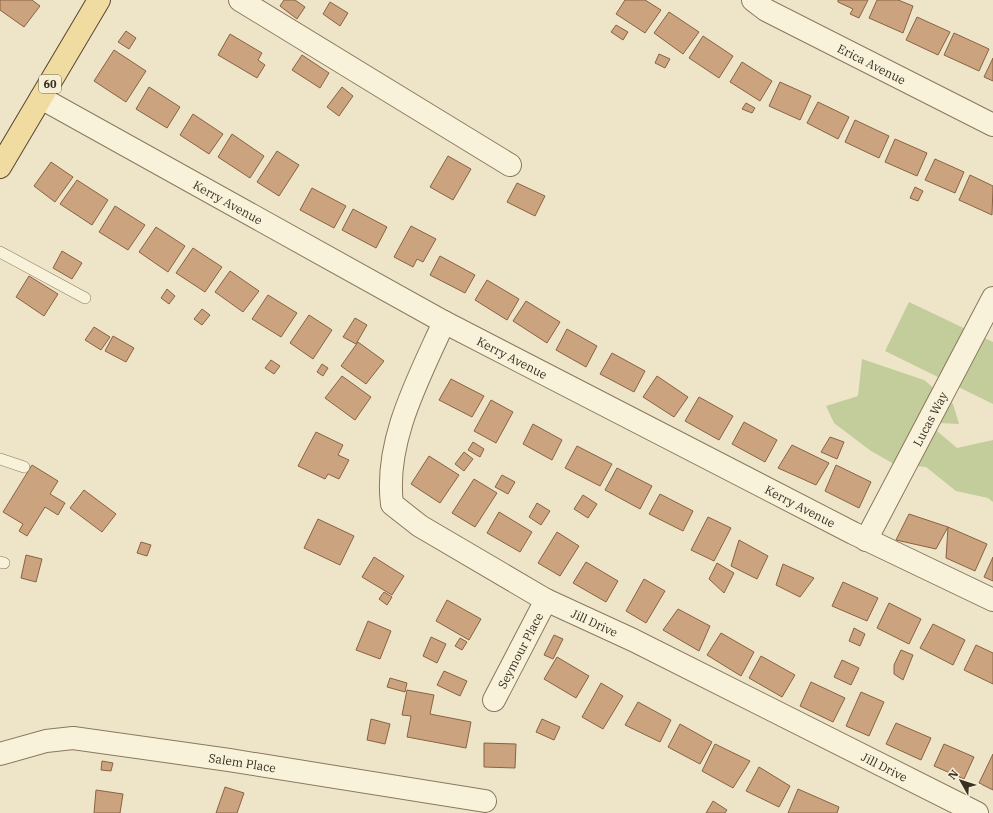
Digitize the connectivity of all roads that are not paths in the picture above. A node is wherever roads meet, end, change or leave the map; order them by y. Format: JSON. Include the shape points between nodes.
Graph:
{"nodes":[{"id":1,"x":99,"y":0,"type":"edge"},
{"id":2,"x":240,"y":0,"type":"edge"},
{"id":3,"x":753,"y":0,"type":"edge"},
{"id":4,"x":42,"y":98,"type":"junction"},
{"id":5,"x":993,"y":125,"type":"edge"},
{"id":6,"x":510,"y":165,"type":"dead end"},
{"id":7,"x":0,"y":167,"type":"edge"},
{"id":8,"x":0,"y":252,"type":"edge"},
{"id":9,"x":85,"y":298,"type":"dead end"},
{"id":10,"x":993,"y":298,"type":"edge"},
{"id":11,"x":444,"y":322,"type":"junction"},
{"id":12,"x":0,"y":459,"type":"edge"},
{"id":13,"x":24,"y":467,"type":"dead end"},
{"id":14,"x":866,"y":540,"type":"junction"},
{"id":15,"x":546,"y":600,"type":"junction"},
{"id":16,"x":993,"y":600,"type":"edge"},
{"id":17,"x":494,"y":700,"type":"dead end"},
{"id":18,"x":0,"y":754,"type":"edge"},
{"id":19,"x":484,"y":801,"type":"dead end"},
{"id":20,"x":977,"y":813,"type":"edge"}],
"edges":[{"from":1,"to":4,"type":"main road","number":"60"},
{"from":2,"to":6,"type":"street"},
{"from":3,"to":5,"type":"street","name":"Erica Avenue","via":[[766,10]]},
{"from":4,"to":7,"type":"main road","number":"60"},
{"from":4,"to":11,"type":"street","name":"Kerry Avenue"},
{"from":8,"to":9,"type":"lane"},
{"from":10,"to":14,"type":"street","name":"Lucas Way"},
{"from":11,"to":14,"type":"street","name":"Kerry Avenue"},
{"from":11,"to":15,"type":"street","name":"Jill Drive","via":[[413,391],[398,437],[391,471],[392,504],[420,526]]},
{"from":12,"to":13,"type":"lane"},
{"from":14,"to":16,"type":"street","name":"Kerry Avenue"},
{"from":15,"to":17,"type":"street","name":"Seymour Place"},
{"from":15,"to":20,"type":"street","name":"Jill Drive","via":[[633,640]]},
{"from":18,"to":19,"type":"street","name":"Salem Place","via":[[46,741],[73,738]]}]}
